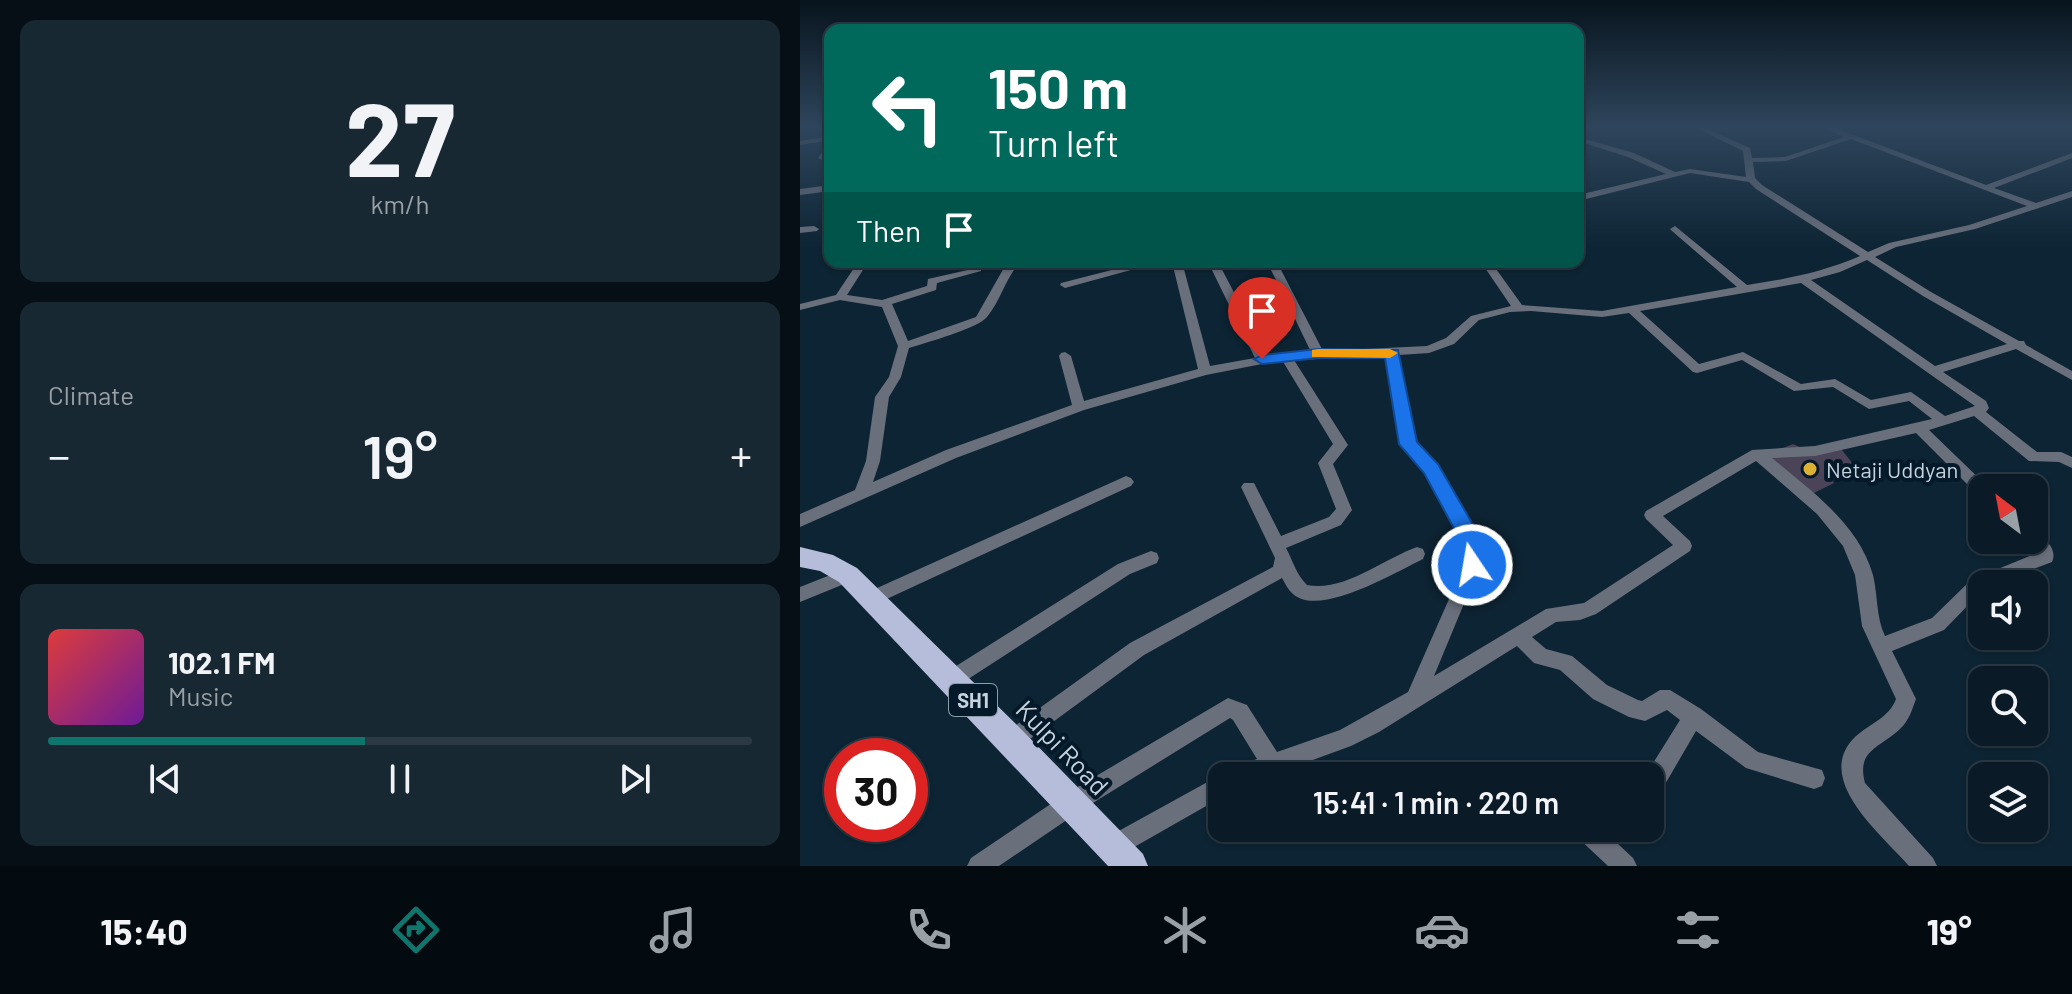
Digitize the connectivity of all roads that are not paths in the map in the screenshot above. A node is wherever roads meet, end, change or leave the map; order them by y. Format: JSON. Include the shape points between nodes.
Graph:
{"nodes":[{"id":1,"x":1660,"y":168,"type":"edge"},
{"id":2,"x":1751,"y":168,"type":"edge"},
{"id":3,"x":1937,"y":168,"type":"edge"},
{"id":4,"x":2037,"y":168,"type":"edge"},
{"id":5,"x":1672,"y":174,"type":"junction"},
{"id":6,"x":1752,"y":180,"type":"junction"},
{"id":7,"x":1988,"y":187,"type":"junction"},
{"id":8,"x":824,"y":189,"type":"edge"},
{"id":9,"x":800,"y":192,"type":"edge"},
{"id":10,"x":2072,"y":194,"type":"edge"},
{"id":11,"x":1584,"y":196,"type":"edge"},
{"id":12,"x":2035,"y":206,"type":"junction"},
{"id":13,"x":814,"y":229,"type":"dead end"},
{"id":14,"x":1675,"y":229,"type":"dead end"},
{"id":15,"x":800,"y":230,"type":"edge"},
{"id":16,"x":1868,"y":257,"type":"junction"},
{"id":17,"x":859,"y":268,"type":"edge"},
{"id":18,"x":971,"y":268,"type":"edge"},
{"id":19,"x":1008,"y":268,"type":"edge"},
{"id":20,"x":1132,"y":268,"type":"edge"},
{"id":21,"x":1179,"y":268,"type":"edge"},
{"id":22,"x":1216,"y":268,"type":"edge"},
{"id":23,"x":1275,"y":268,"type":"edge"},
{"id":24,"x":1490,"y":268,"type":"edge"},
{"id":25,"x":1803,"y":279,"type":"junction"},
{"id":26,"x":1065,"y":285,"type":"dead end"},
{"id":27,"x":1745,"y":289,"type":"junction"},
{"id":28,"x":1287,"y":292,"type":"junction"},
{"id":29,"x":840,"y":297,"type":"junction"},
{"id":30,"x":882,"y":304,"type":"junction"},
{"id":31,"x":1233,"y":305,"type":"junction"},
{"id":32,"x":800,"y":307,"type":"edge"},
{"id":33,"x":1518,"y":308,"type":"junction"},
{"id":34,"x":1631,"y":309,"type":"junction"},
{"id":35,"x":2020,"y":344,"type":"junction"},
{"id":36,"x":904,"y":346,"type":"junction"},
{"id":37,"x":1392,"y":353,"type":"junction"},
{"id":38,"x":1318,"y":354,"type":"junction"},
{"id":39,"x":1065,"y":356,"type":"dead end"},
{"id":40,"x":1286,"y":356,"type":"junction"},
{"id":41,"x":1262,"y":359,"type":"junction"},
{"id":42,"x":1205,"y":371,"type":"junction"},
{"id":43,"x":1932,"y":371,"type":"junction"},
{"id":44,"x":2072,"y":376,"type":"edge"},
{"id":45,"x":1079,"y":407,"type":"junction"},
{"id":46,"x":1976,"y":411,"type":"junction"},
{"id":47,"x":1943,"y":421,"type":"junction"},
{"id":48,"x":1919,"y":428,"type":"junction"},
{"id":49,"x":1757,"y":454,"type":"junction"},
{"id":50,"x":2072,"y":463,"type":"edge"},
{"id":51,"x":1968,"y":476,"type":"edge"},
{"id":52,"x":1126,"y":482,"type":"dead end"},
{"id":53,"x":1249,"y":487,"type":"dead end"},
{"id":54,"x":862,"y":492,"type":"junction"},
{"id":55,"x":800,"y":521,"type":"edge"},
{"id":56,"x":1276,"y":545,"type":"junction"},
{"id":57,"x":1417,"y":554,"type":"dead end"},
{"id":58,"x":2046,"y":554,"type":"edge"},
{"id":59,"x":800,"y":557,"type":"edge"},
{"id":60,"x":1151,"y":558,"type":"dead end"},
{"id":61,"x":1284,"y":565,"type":"junction"},
{"id":62,"x":848,"y":575,"type":"junction"},
{"id":63,"x":800,"y":595,"type":"edge"},
{"id":64,"x":872,"y":598,"type":"junction"},
{"id":65,"x":1519,"y":636,"type":"junction"},
{"id":66,"x":1880,"y":647,"type":"junction"},
{"id":67,"x":952,"y":679,"type":"junction"},
{"id":68,"x":1415,"y":699,"type":"junction"},
{"id":69,"x":1694,"y":716,"type":"junction"},
{"id":70,"x":1012,"y":740,"type":"junction"},
{"id":71,"x":1271,"y":762,"type":"edge"},
{"id":72,"x":1278,"y":762,"type":"edge"},
{"id":73,"x":1664,"y":765,"type":"edge"},
{"id":74,"x":1814,"y":778,"type":"dead end"},
{"id":75,"x":1208,"y":795,"type":"edge"},
{"id":76,"x":1072,"y":803,"type":"junction"},
{"id":77,"x":1599,"y":842,"type":"edge"},
{"id":78,"x":1123,"y":856,"type":"edge"},
{"id":79,"x":979,"y":866,"type":"edge"},
{"id":80,"x":1625,"y":866,"type":"edge"},
{"id":81,"x":1925,"y":866,"type":"edge"}],
"edges":[{"from":1,"to":5,"type":"street"},
{"from":2,"to":6,"type":"street"},
{"from":3,"to":7,"type":"street"},
{"from":4,"to":7,"type":"street"},
{"from":5,"to":6,"type":"street","via":[[1703,171]]},
{"from":5,"to":11,"type":"street"},
{"from":6,"to":16,"type":"street"},
{"from":7,"to":12,"type":"street"},
{"from":8,"to":9,"type":"street"},
{"from":10,"to":12,"type":"street"},
{"from":12,"to":16,"type":"street","via":[[1963,230],[1893,245]]},
{"from":13,"to":15,"type":"street"},
{"from":14,"to":27,"type":"street"},
{"from":16,"to":25,"type":"street"},
{"from":16,"to":35,"type":"street"},
{"from":17,"to":29,"type":"street"},
{"from":18,"to":30,"type":"street"},
{"from":19,"to":36,"type":"street","via":[[980,319]]},
{"from":20,"to":26,"type":"street"},
{"from":21,"to":42,"type":"street"},
{"from":22,"to":31,"type":"street"},
{"from":23,"to":28,"type":"street"},
{"from":24,"to":33,"type":"street"},
{"from":25,"to":27,"type":"street"},
{"from":25,"to":43,"type":"street"},
{"from":27,"to":34,"type":"street"},
{"from":28,"to":31,"type":"street"},
{"from":28,"to":38,"type":"street"},
{"from":29,"to":30,"type":"street"},
{"from":29,"to":32,"type":"street"},
{"from":30,"to":36,"type":"street","via":[[890,308]]},
{"from":31,"to":41,"type":"street"},
{"from":33,"to":34,"type":"street","via":[[1591,315]]},
{"from":33,"to":37,"type":"street","via":[[1475,318],[1441,345]]},
{"from":34,"to":47,"type":"street","via":[[1697,369],[1743,356],[1793,386],[1835,383],[1869,405],[1911,396]]},
{"from":35,"to":43,"type":"street"},
{"from":35,"to":44,"type":"street"},
{"from":36,"to":54,"type":"street","via":[[895,377],[882,397],[873,461]]},
{"from":37,"to":38,"type":"street"},
{"from":37,"to":68,"type":"street","via":[[1409,444],[1431,469],[1475,550]]},
{"from":38,"to":40,"type":"street"},
{"from":39,"to":45,"type":"street"},
{"from":40,"to":41,"type":"street"},
{"from":40,"to":56,"type":"street","via":[[1341,445],[1325,463],[1344,510],[1335,521]]},
{"from":41,"to":42,"type":"street"},
{"from":42,"to":45,"type":"street"},
{"from":43,"to":46,"type":"street","via":[[1979,402],[1982,408]]},
{"from":45,"to":54,"type":"street"},
{"from":46,"to":47,"type":"street"},
{"from":46,"to":50,"type":"street","via":[[2037,458],[2061,457]]},
{"from":47,"to":48,"type":"street"},
{"from":48,"to":49,"type":"street","via":[[1815,451]]},
{"from":48,"to":51,"type":"street"},
{"from":49,"to":65,"type":"street","via":[[1652,515],[1684,546],[1590,609],[1552,615]]},
{"from":49,"to":66,"type":"street","via":[[1823,510],[1850,543],[1864,575],[1871,626]]},
{"from":52,"to":64,"type":"street"},
{"from":53,"to":56,"type":"street"},
{"from":54,"to":55,"type":"street"},
{"from":56,"to":61,"type":"street"},
{"from":57,"to":61,"type":"street","via":[[1352,584],[1313,595],[1298,588]]},
{"from":58,"to":66,"type":"street","via":[[1977,585],[1938,624]]},
{"from":59,"to":62,"type":"main road","name":"Kulpi Road","number":"SH1","via":[[825,562]]},
{"from":60,"to":67,"type":"street","via":[[1124,569]]},
{"from":61,"to":70,"type":"street","via":[[1274,576],[1118,662]]},
{"from":62,"to":63,"type":"street"},
{"from":62,"to":64,"type":"main road","name":"Kulpi Road","number":"SH1"},
{"from":64,"to":67,"type":"main road","name":"Kulpi Road","number":"SH1"},
{"from":65,"to":68,"type":"street"},
{"from":65,"to":69,"type":"street","via":[[1541,657],[1565,662],[1600,692],[1636,710],[1670,700]]},
{"from":66,"to":81,"type":"street","via":[[1904,691],[1905,707],[1855,751],[1852,779]]},
{"from":67,"to":70,"type":"main road","name":"Kulpi Road","number":"SH1"},
{"from":68,"to":72,"type":"street","via":[[1344,739]]},
{"from":69,"to":73,"type":"street"},
{"from":69,"to":74,"type":"street","via":[[1753,761]]},
{"from":70,"to":76,"type":"main road","name":"Kulpi Road","number":"SH1"},
{"from":71,"to":76,"type":"street","via":[[1240,712],[1228,708]]},
{"from":75,"to":78,"type":"street"},
{"from":76,"to":78,"type":"main road","name":"Kulpi Road","number":"SH1"},
{"from":76,"to":79,"type":"street"},
{"from":77,"to":80,"type":"street"}]}
